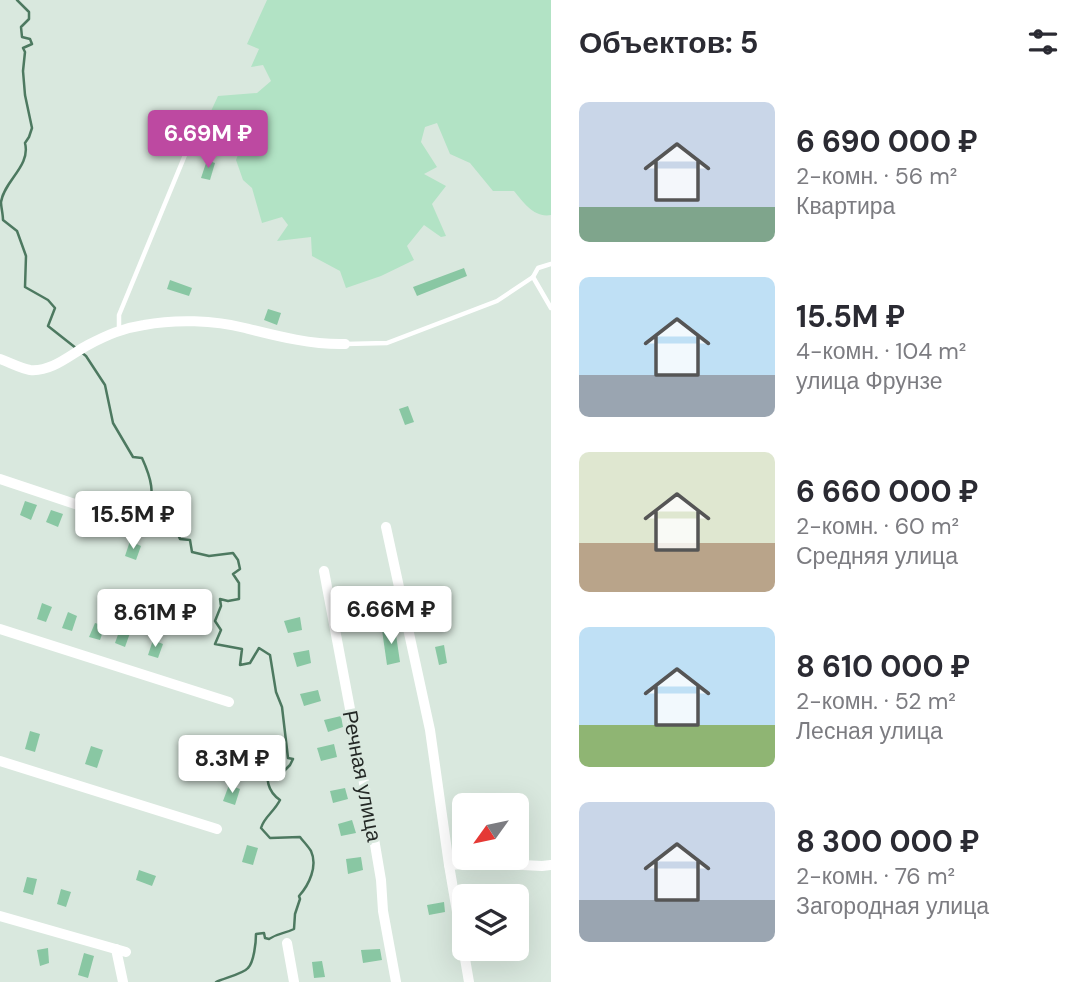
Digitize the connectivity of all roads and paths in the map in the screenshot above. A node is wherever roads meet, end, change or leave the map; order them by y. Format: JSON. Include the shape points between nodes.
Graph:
{"nodes":[{"id":1,"x":190,"y":143,"type":"dead end"},
{"id":2,"x":551,"y":264,"type":"edge"},
{"id":3,"x":533,"y":277,"type":"junction"},
{"id":4,"x":551,"y":308,"type":"edge"},
{"id":5,"x":119,"y":330,"type":"junction"},
{"id":6,"x":345,"y":344,"type":"joint"},
{"id":7,"x":0,"y":359,"type":"edge"},
{"id":8,"x":0,"y":479,"type":"edge"},
{"id":9,"x":129,"y":522,"type":"dead end"},
{"id":10,"x":386,"y":527,"type":"dead end"},
{"id":11,"x":324,"y":570,"type":"dead end"},
{"id":12,"x":0,"y":629,"type":"edge"},
{"id":13,"x":229,"y":702,"type":"dead end"},
{"id":14,"x":0,"y":761,"type":"edge"},
{"id":15,"x":217,"y":829,"type":"dead end"},
{"id":16,"x":449,"y":865,"type":"junction"},
{"id":17,"x":551,"y":865,"type":"edge"},
{"id":18,"x":0,"y":916,"type":"edge"},
{"id":19,"x":287,"y":943,"type":"dead end"},
{"id":20,"x":123,"y":982,"type":"edge"},
{"id":21,"x":294,"y":982,"type":"edge"},
{"id":22,"x":396,"y":982,"type":"edge"},
{"id":23,"x":469,"y":982,"type":"edge"}],
"edges":[{"from":1,"to":5,"type":"lane","via":[[120,316]]},
{"from":2,"to":3,"type":"lane","via":[[538,268]]},
{"from":3,"to":4,"type":"lane"},
{"from":3,"to":6,"type":"lane","via":[[497,301],[387,343]]},
{"from":5,"to":6,"type":"street","via":[[174,321],[204,322]]},
{"from":5,"to":7,"type":"street","via":[[42,369],[29,370]]},
{"from":8,"to":9,"type":"street"},
{"from":10,"to":16,"type":"street","via":[[430,730]]},
{"from":11,"to":22,"type":"street","name":"Речная улица"},
{"from":12,"to":13,"type":"street"},
{"from":14,"to":15,"type":"street"},
{"from":16,"to":17,"type":"street"},
{"from":16,"to":23,"type":"street"},
{"from":18,"to":20,"type":"street","via":[[121,950]]},
{"from":19,"to":21,"type":"street"}]}
